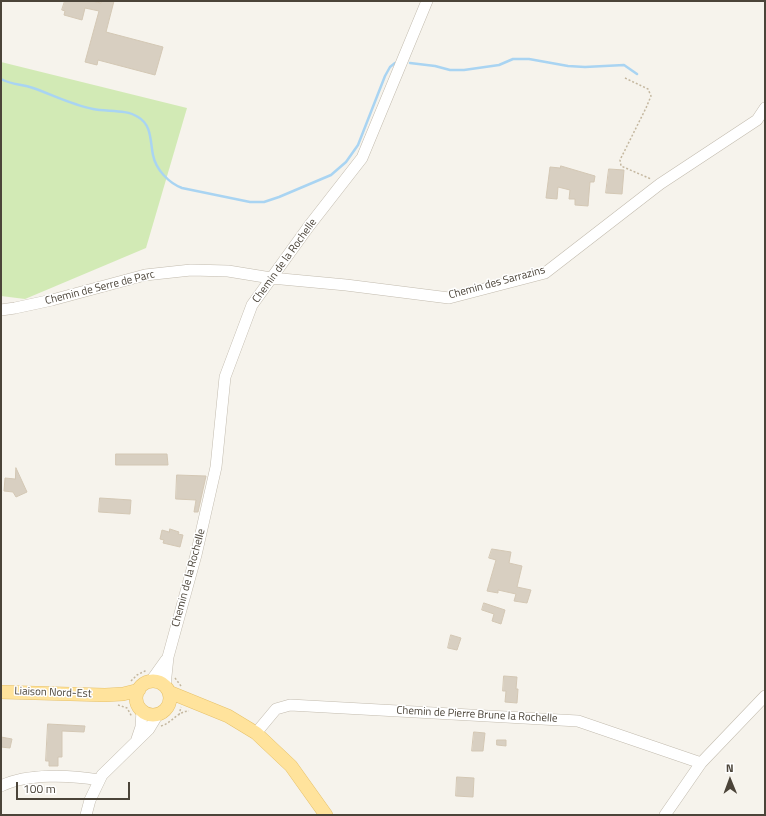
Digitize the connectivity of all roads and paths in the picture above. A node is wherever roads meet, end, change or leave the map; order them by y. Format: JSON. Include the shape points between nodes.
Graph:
{"nodes":[{"id":1,"x":426,"y":1,"type":"edge"},
{"id":2,"x":625,"y":78,"type":"dead end"},
{"id":3,"x":765,"y":108,"type":"edge"},
{"id":4,"x":660,"y":184,"type":"junction"},
{"id":5,"x":271,"y":278,"type":"junction"},
{"id":6,"x":1,"y":310,"type":"edge"},
{"id":7,"x":168,"y":657,"type":"junction"},
{"id":8,"x":152,"y":681,"type":"junction"},
{"id":9,"x":167,"y":689,"type":"junction"},
{"id":10,"x":139,"y":690,"type":"junction"},
{"id":11,"x":1,"y":692,"type":"edge"},
{"id":12,"x":104,"y":695,"type":"junction"},
{"id":13,"x":765,"y":696,"type":"edge"},
{"id":14,"x":116,"y":704,"type":"dead end"},
{"id":15,"x":202,"y":706,"type":"junction"},
{"id":16,"x":163,"y":710,"type":"junction"},
{"id":17,"x":178,"y":715,"type":"dead end"},
{"id":18,"x":143,"y":716,"type":"junction"},
{"id":19,"x":256,"y":732,"type":"junction"},
{"id":20,"x":701,"y":763,"type":"junction"},
{"id":21,"x":100,"y":780,"type":"junction"},
{"id":22,"x":1,"y":786,"type":"edge"},
{"id":23,"x":86,"y":815,"type":"edge"},
{"id":24,"x":326,"y":815,"type":"edge"},
{"id":25,"x":665,"y":815,"type":"edge"}],
"edges":[{"from":1,"to":5,"type":"street","name":"Chemin de la Rochelle","via":[[362,158]]},
{"from":2,"to":4,"type":"path","via":[[648,89],[651,96],[620,160],[621,166]]},
{"from":3,"to":4,"type":"street","name":"Chemin des Sarrazins","via":[[757,120]]},
{"from":4,"to":5,"type":"street","name":"Chemin des Sarrazins","via":[[545,273],[449,298]]},
{"from":5,"to":6,"type":"street","name":"Chemin de Serre de Parc","via":[[191,270],[144,275],[52,300]]},
{"from":5,"to":7,"type":"street","name":"Chemin de la Rochelle","via":[[252,305],[225,377],[216,467],[196,556]]},
{"from":7,"to":8,"type":"street","name":"Chemin de la Rochelle"},
{"from":7,"to":9,"type":"street","name":"Chemin de la Rochelle"},
{"from":8,"to":9,"type":"main road"},
{"from":8,"to":10,"type":"main road","via":[[144,684]]},
{"from":9,"to":15,"type":"main road"},
{"from":9,"to":16,"type":"main road","via":[[170,700]]},
{"from":10,"to":12,"type":"main road","name":"Liaison Nord-Est"},
{"from":10,"to":18,"type":"main road","via":[[137,697]]},
{"from":11,"to":12,"type":"main road","name":"Liaison Nord-Est"},
{"from":12,"to":18,"type":"main road","name":"Liaison Nord-Est","via":[[123,699]]},
{"from":13,"to":20,"type":"street"},
{"from":14,"to":18,"type":"path","via":[[127,708],[130,716],[136,721]]},
{"from":15,"to":16,"type":"main road"},
{"from":15,"to":19,"type":"main road","via":[[228,716]]},
{"from":16,"to":18,"type":"main road"},
{"from":17,"to":18,"type":"path","via":[[173,721],[157,727]]},
{"from":18,"to":21,"type":"street","via":[[136,741]]},
{"from":19,"to":20,"type":"street","name":"Chemin de Pierre Brune la Rochelle","via":[[276,709],[290,705],[578,720]]},
{"from":19,"to":24,"type":"main road","via":[[291,766]]},
{"from":20,"to":25,"type":"street"},
{"from":21,"to":22,"type":"street","via":[[79,776],[37,778],[14,780]]},
{"from":21,"to":23,"type":"street"}]}
